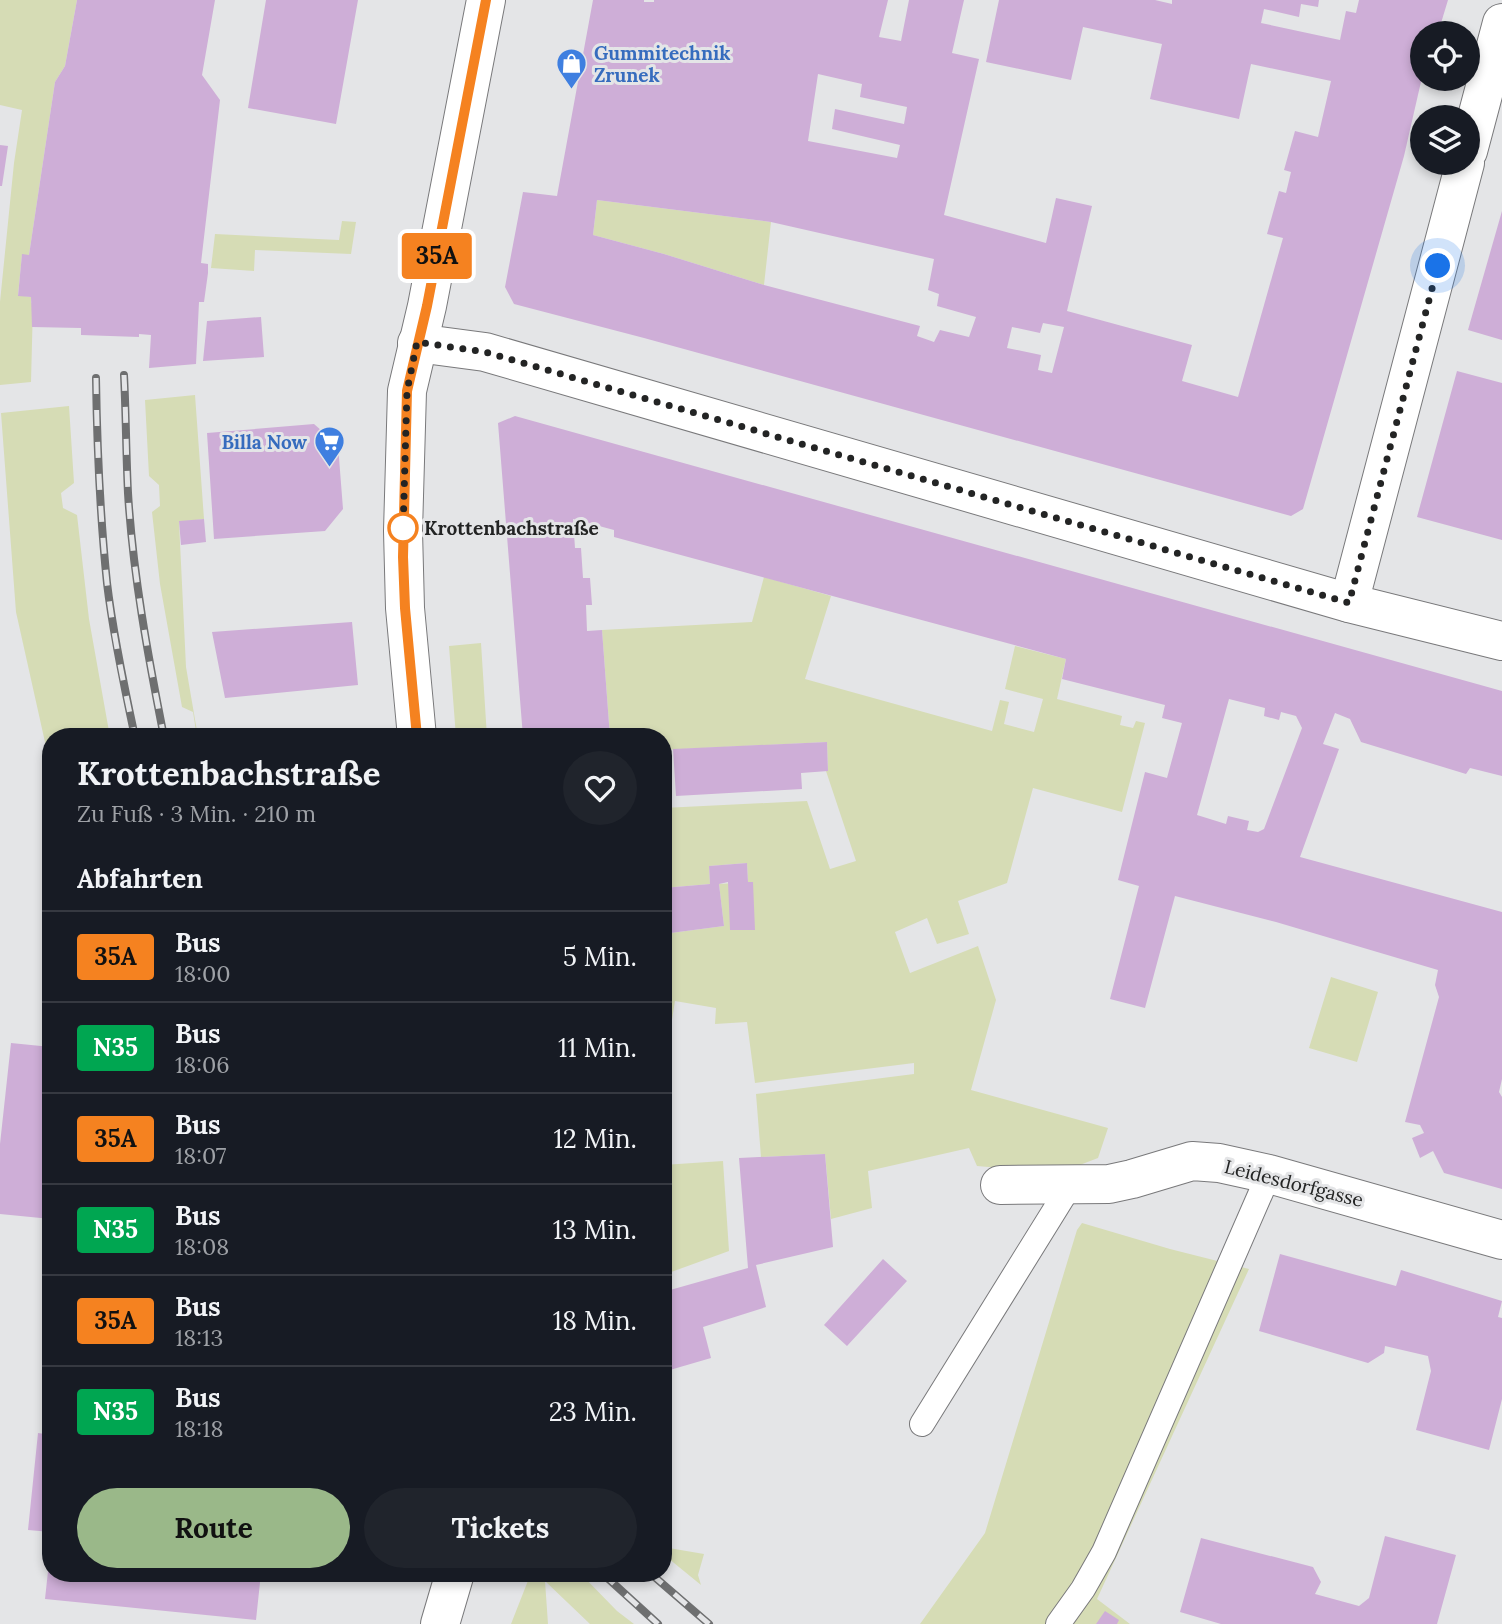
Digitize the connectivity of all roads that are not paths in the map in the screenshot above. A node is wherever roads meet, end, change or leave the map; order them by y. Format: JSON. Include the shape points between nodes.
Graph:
{"nodes":[{"id":1,"x":486,"y":0,"type":"edge"},
{"id":2,"x":1502,"y":23,"type":"edge"},
{"id":3,"x":1480,"y":105,"type":"edge"},
{"id":4,"x":1462,"y":175,"type":"edge"},
{"id":5,"x":417,"y":342,"type":"junction"},
{"id":6,"x":1349,"y":603,"type":"junction"},
{"id":7,"x":1502,"y":641,"type":"edge"},
{"id":8,"x":416,"y":728,"type":"edge"},
{"id":9,"x":1269,"y":1174,"type":"junction"},
{"id":10,"x":1071,"y":1184,"type":"junction"},
{"id":11,"x":1000,"y":1185,"type":"dead end"},
{"id":12,"x":1502,"y":1240,"type":"edge"},
{"id":13,"x":922,"y":1424,"type":"dead end"},
{"id":14,"x":452,"y":1582,"type":"edge"},
{"id":15,"x":440,"y":1624,"type":"edge"},
{"id":16,"x":1058,"y":1624,"type":"edge"}],
"edges":[{"from":1,"to":5,"type":"street"},
{"from":2,"to":3,"type":"street"},
{"from":4,"to":6,"type":"street"},
{"from":5,"to":6,"type":"street","via":[[485,352]]},
{"from":5,"to":8,"type":"street","via":[[407,391],[403,531]]},
{"from":6,"to":7,"type":"street"},
{"from":9,"to":10,"type":"street","name":"Leidesdorfgasse","via":[[1192,1161],[1109,1184]]},
{"from":9,"to":12,"type":"street","name":"Leidesdorfgasse"},
{"from":9,"to":16,"type":"lane","via":[[1104,1552]]},
{"from":10,"to":11,"type":"street","name":"Leidesdorfgasse"},
{"from":10,"to":13,"type":"lane"},
{"from":14,"to":15,"type":"street"}]}
